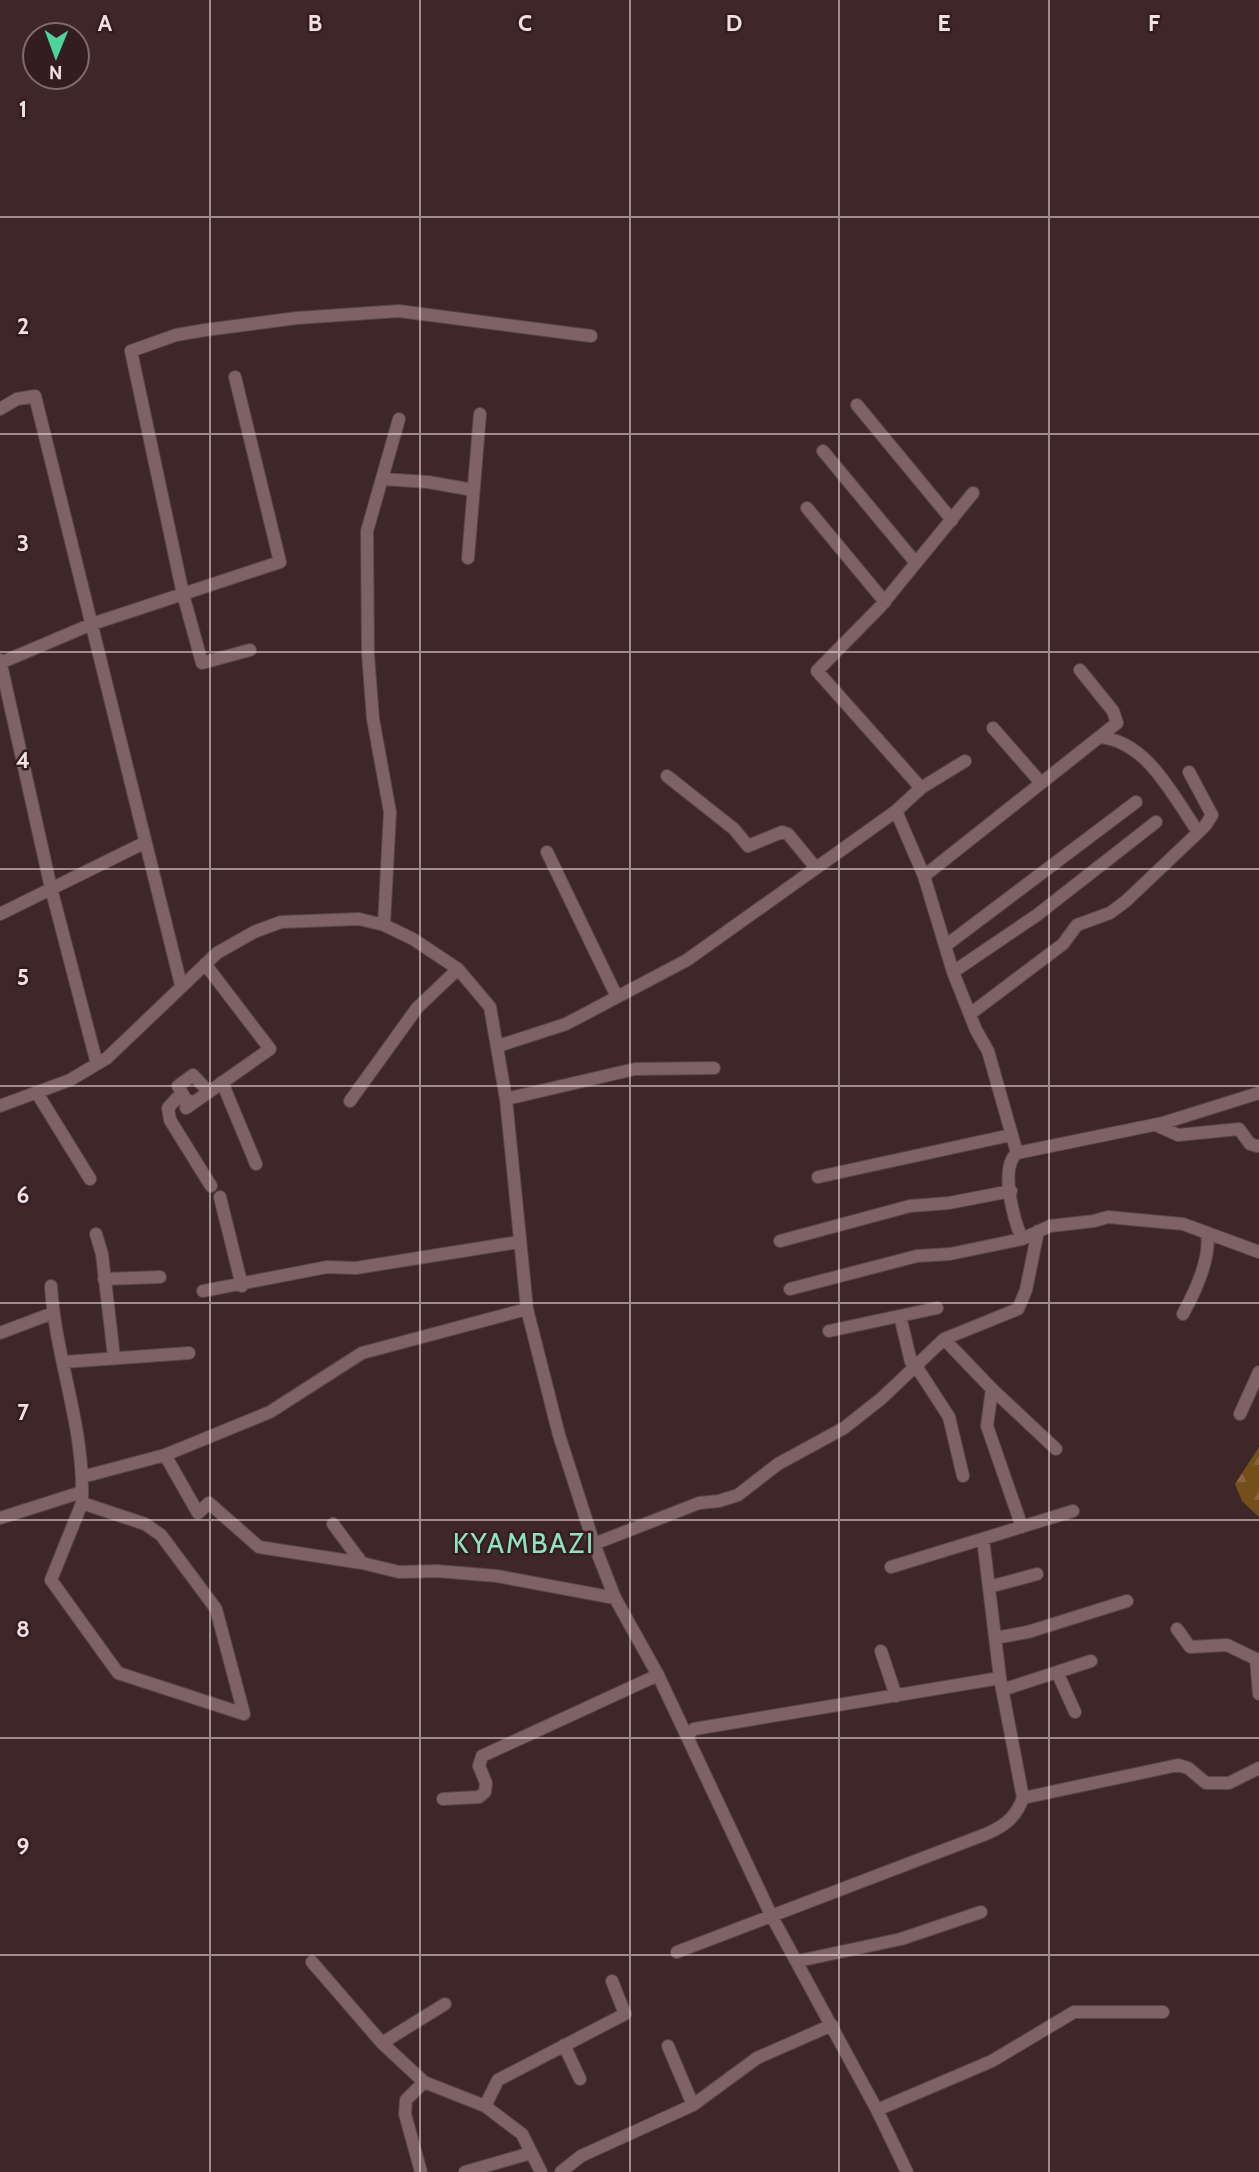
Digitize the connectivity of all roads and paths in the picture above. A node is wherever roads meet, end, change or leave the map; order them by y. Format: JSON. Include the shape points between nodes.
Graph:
{"nodes":[{"id":1,"x":591,"y":336,"type":"dead end"},
{"id":2,"x":235,"y":377,"type":"dead end"},
{"id":3,"x":857,"y":405,"type":"dead end"},
{"id":4,"x":0,"y":409,"type":"edge"},
{"id":5,"x":480,"y":414,"type":"dead end"},
{"id":6,"x":399,"y":419,"type":"dead end"},
{"id":7,"x":823,"y":451,"type":"dead end"},
{"id":8,"x":383,"y":479,"type":"junction"},
{"id":9,"x":473,"y":490,"type":"junction"},
{"id":10,"x":973,"y":494,"type":"dead end"},
{"id":11,"x":807,"y":508,"type":"dead end"},
{"id":12,"x":952,"y":520,"type":"junction"},
{"id":13,"x":468,"y":558,"type":"dead end"},
{"id":14,"x":916,"y":563,"type":"junction"},
{"id":15,"x":183,"y":594,"type":"junction"},
{"id":16,"x":885,"y":602,"type":"junction"},
{"id":17,"x":92,"y":624,"type":"junction"},
{"id":18,"x":250,"y":650,"type":"dead end"},
{"id":19,"x":0,"y":662,"type":"edge"},
{"id":20,"x":1080,"y":670,"type":"dead end"},
{"id":21,"x":993,"y":728,"type":"dead end"},
{"id":22,"x":1100,"y":737,"type":"junction"},
{"id":23,"x":965,"y":761,"type":"dead end"},
{"id":24,"x":1189,"y":772,"type":"dead end"},
{"id":25,"x":667,"y":776,"type":"dead end"},
{"id":26,"x":1041,"y":783,"type":"junction"},
{"id":27,"x":921,"y":788,"type":"junction"},
{"id":28,"x":1136,"y":802,"type":"dead end"},
{"id":29,"x":896,"y":811,"type":"junction"},
{"id":30,"x":1156,"y":822,"type":"dead end"},
{"id":31,"x":1198,"y":832,"type":"junction"},
{"id":32,"x":144,"y":843,"type":"junction"},
{"id":33,"x":547,"y":852,"type":"dead end"},
{"id":34,"x":816,"y":868,"type":"junction"},
{"id":35,"x":924,"y":876,"type":"junction"},
{"id":36,"x":51,"y":888,"type":"junction"},
{"id":37,"x":0,"y":914,"type":"edge"},
{"id":38,"x":384,"y":925,"type":"junction"},
{"id":39,"x":945,"y":946,"type":"junction"},
{"id":40,"x":205,"y":964,"type":"junction"},
{"id":41,"x":458,"y":969,"type":"junction"},
{"id":42,"x":953,"y":972,"type":"junction"},
{"id":43,"x":181,"y":985,"type":"junction"},
{"id":44,"x":617,"y":997,"type":"junction"},
{"id":45,"x":970,"y":1014,"type":"junction"},
{"id":46,"x":498,"y":1046,"type":"junction"},
{"id":47,"x":97,"y":1064,"type":"junction"},
{"id":48,"x":714,"y":1068,"type":"dead end"},
{"id":49,"x":222,"y":1082,"type":"junction"},
{"id":50,"x":209,"y":1091,"type":"junction"},
{"id":51,"x":37,"y":1093,"type":"junction"},
{"id":52,"x":1259,"y":1093,"type":"edge"},
{"id":53,"x":506,"y":1099,"type":"junction"},
{"id":54,"x":349,"y":1101,"type":"dead end"},
{"id":55,"x":190,"y":1105,"type":"junction"},
{"id":56,"x":0,"y":1106,"type":"edge"},
{"id":57,"x":1156,"y":1125,"type":"junction"},
{"id":58,"x":1011,"y":1135,"type":"junction"},
{"id":59,"x":1257,"y":1146,"type":"dead end"},
{"id":60,"x":1017,"y":1153,"type":"junction"},
{"id":61,"x":256,"y":1164,"type":"dead end"},
{"id":62,"x":818,"y":1177,"type":"dead end"},
{"id":63,"x":90,"y":1179,"type":"dead end"},
{"id":64,"x":211,"y":1186,"type":"dead end"},
{"id":65,"x":1011,"y":1191,"type":"junction"},
{"id":66,"x":220,"y":1197,"type":"dead end"},
{"id":67,"x":1038,"y":1231,"type":"junction"},
{"id":68,"x":96,"y":1234,"type":"dead end"},
{"id":69,"x":1207,"y":1234,"type":"junction"},
{"id":70,"x":1022,"y":1239,"type":"junction"},
{"id":71,"x":779,"y":1241,"type":"dead end"},
{"id":72,"x":519,"y":1242,"type":"junction"},
{"id":73,"x":1259,"y":1252,"type":"edge"},
{"id":74,"x":160,"y":1278,"type":"dead end"},
{"id":75,"x":104,"y":1279,"type":"junction"},
{"id":76,"x":51,"y":1286,"type":"dead end"},
{"id":77,"x":242,"y":1286,"type":"junction"},
{"id":78,"x":790,"y":1289,"type":"dead end"},
{"id":79,"x":204,"y":1291,"type":"dead end"},
{"id":80,"x":937,"y":1308,"type":"dead end"},
{"id":81,"x":527,"y":1309,"type":"junction"},
{"id":82,"x":53,"y":1313,"type":"junction"},
{"id":83,"x":1183,"y":1314,"type":"dead end"},
{"id":84,"x":900,"y":1316,"type":"junction"},
{"id":85,"x":829,"y":1331,"type":"dead end"},
{"id":86,"x":0,"y":1332,"type":"edge"},
{"id":87,"x":944,"y":1339,"type":"junction"},
{"id":88,"x":189,"y":1353,"type":"dead end"},
{"id":89,"x":114,"y":1357,"type":"junction"},
{"id":90,"x":64,"y":1362,"type":"junction"},
{"id":91,"x":916,"y":1366,"type":"junction"},
{"id":92,"x":1259,"y":1372,"type":"edge"},
{"id":93,"x":992,"y":1389,"type":"junction"},
{"id":94,"x":1240,"y":1414,"type":"dead end"},
{"id":95,"x":1056,"y":1449,"type":"dead end"},
{"id":96,"x":166,"y":1455,"type":"junction"},
{"id":97,"x":963,"y":1476,"type":"dead end"},
{"id":98,"x":82,"y":1478,"type":"junction"},
{"id":99,"x":82,"y":1498,"type":"junction"},
{"id":100,"x":1073,"y":1511,"type":"dead end"},
{"id":101,"x":0,"y":1518,"type":"edge"},
{"id":102,"x":333,"y":1524,"type":"dead end"},
{"id":103,"x":1022,"y":1527,"type":"junction"},
{"id":104,"x":983,"y":1539,"type":"junction"},
{"id":105,"x":594,"y":1544,"type":"junction"},
{"id":106,"x":362,"y":1563,"type":"junction"},
{"id":107,"x":891,"y":1567,"type":"dead end"},
{"id":108,"x":1037,"y":1574,"type":"dead end"},
{"id":109,"x":989,"y":1587,"type":"junction"},
{"id":110,"x":615,"y":1598,"type":"junction"},
{"id":111,"x":1127,"y":1601,"type":"dead end"},
{"id":112,"x":1177,"y":1629,"type":"dead end"},
{"id":113,"x":995,"y":1638,"type":"junction"},
{"id":114,"x":881,"y":1651,"type":"dead end"},
{"id":115,"x":1091,"y":1661,"type":"dead end"},
{"id":116,"x":1057,"y":1672,"type":"junction"},
{"id":117,"x":658,"y":1675,"type":"junction"},
{"id":118,"x":1001,"y":1684,"type":"junction"},
{"id":119,"x":1259,"y":1694,"type":"edge"},
{"id":120,"x":896,"y":1696,"type":"junction"},
{"id":121,"x":1075,"y":1712,"type":"dead end"},
{"id":122,"x":687,"y":1736,"type":"junction"},
{"id":123,"x":1259,"y":1768,"type":"edge"},
{"id":124,"x":1023,"y":1798,"type":"junction"},
{"id":125,"x":443,"y":1799,"type":"dead end"},
{"id":126,"x":981,"y":1912,"type":"dead end"},
{"id":127,"x":771,"y":1915,"type":"junction"},
{"id":128,"x":677,"y":1952,"type":"dead end"},
{"id":129,"x":798,"y":1961,"type":"junction"},
{"id":130,"x":312,"y":1962,"type":"dead end"},
{"id":131,"x":612,"y":1981,"type":"dead end"},
{"id":132,"x":445,"y":2004,"type":"dead end"},
{"id":133,"x":1163,"y":2012,"type":"dead end"},
{"id":134,"x":832,"y":2025,"type":"junction"},
{"id":135,"x":382,"y":2043,"type":"junction"},
{"id":136,"x":564,"y":2045,"type":"junction"},
{"id":137,"x":668,"y":2046,"type":"dead end"},
{"id":138,"x":580,"y":2079,"type":"dead end"},
{"id":139,"x":424,"y":2082,"type":"junction"},
{"id":140,"x":693,"y":2105,"type":"junction"},
{"id":141,"x":485,"y":2106,"type":"junction"},
{"id":142,"x":877,"y":2110,"type":"junction"},
{"id":143,"x":531,"y":2153,"type":"junction"},
{"id":144,"x":470,"y":2171,"type":"edge"},
{"id":145,"x":421,"y":2172,"type":"edge"},
{"id":146,"x":541,"y":2172,"type":"edge"},
{"id":147,"x":561,"y":2172,"type":"edge"},
{"id":148,"x":907,"y":2172,"type":"edge"}],
"edges":[{"from":1,"to":15,"type":"street","via":[[399,312],[205,330],[131,351]]},
{"from":2,"to":15,"type":"street","via":[[280,562]]},
{"from":3,"to":12,"type":"street"},
{"from":4,"to":17,"type":"street","via":[[35,396]]},
{"from":5,"to":9,"type":"street"},
{"from":6,"to":8,"type":"street"},
{"from":7,"to":14,"type":"street"},
{"from":8,"to":9,"type":"street"},
{"from":8,"to":38,"type":"street","via":[[367,531],[373,719],[390,812]]},
{"from":9,"to":13,"type":"street"},
{"from":10,"to":12,"type":"street"},
{"from":11,"to":16,"type":"street"},
{"from":12,"to":14,"type":"street"},
{"from":14,"to":16,"type":"street"},
{"from":15,"to":17,"type":"street"},
{"from":15,"to":18,"type":"street","via":[[202,663]]},
{"from":16,"to":27,"type":"street","via":[[817,671]]},
{"from":17,"to":19,"type":"street"},
{"from":17,"to":32,"type":"street"},
{"from":19,"to":36,"type":"street"},
{"from":20,"to":22,"type":"street","via":[[1113,711],[1117,723]]},
{"from":21,"to":26,"type":"street"},
{"from":22,"to":26,"type":"street"},
{"from":22,"to":31,"type":"street","via":[[1116,739],[1153,765]]},
{"from":23,"to":27,"type":"street"},
{"from":24,"to":31,"type":"street","via":[[1212,815]]},
{"from":25,"to":34,"type":"street","via":[[734,829],[748,846],[782,832]]},
{"from":26,"to":35,"type":"street"},
{"from":27,"to":29,"type":"street"},
{"from":28,"to":39,"type":"street"},
{"from":29,"to":34,"type":"street"},
{"from":29,"to":35,"type":"street"},
{"from":30,"to":42,"type":"street","via":[[1037,915]]},
{"from":31,"to":45,"type":"street","via":[[1126,901],[1110,913],[1077,925],[1063,944]]},
{"from":32,"to":36,"type":"street"},
{"from":32,"to":43,"type":"street"},
{"from":33,"to":44,"type":"street"},
{"from":34,"to":44,"type":"street","via":[[687,960]]},
{"from":35,"to":39,"type":"street"},
{"from":36,"to":37,"type":"street"},
{"from":36,"to":47,"type":"street"},
{"from":38,"to":40,"type":"street","via":[[359,919],[281,922],[235,942]]},
{"from":38,"to":41,"type":"street"},
{"from":39,"to":42,"type":"street"},
{"from":40,"to":43,"type":"street"},
{"from":40,"to":49,"type":"street","via":[[270,1049]]},
{"from":41,"to":46,"type":"street","via":[[490,1007]]},
{"from":41,"to":54,"type":"street","via":[[416,1008]]},
{"from":42,"to":45,"type":"street"},
{"from":43,"to":47,"type":"street","via":[[121,1047]]},
{"from":44,"to":46,"type":"street","via":[[566,1024]]},
{"from":45,"to":58,"type":"street","via":[[988,1051]]},
{"from":46,"to":53,"type":"street"},
{"from":47,"to":51,"type":"street"},
{"from":48,"to":53,"type":"street","via":[[635,1069]]},
{"from":49,"to":50,"type":"street"},
{"from":49,"to":61,"type":"street"},
{"from":50,"to":55,"type":"street"},
{"from":50,"to":55,"type":"street","via":[[193,1075],[178,1086]]},
{"from":51,"to":56,"type":"street"},
{"from":51,"to":63,"type":"street"},
{"from":52,"to":57,"type":"street"},
{"from":53,"to":72,"type":"street"},
{"from":55,"to":64,"type":"street","via":[[177,1098],[167,1108]]},
{"from":57,"to":59,"type":"street","via":[[1178,1135],[1239,1129]]},
{"from":57,"to":60,"type":"street"},
{"from":58,"to":60,"type":"street"},
{"from":58,"to":62,"type":"street"},
{"from":60,"to":65,"type":"street","via":[[1009,1166]]},
{"from":65,"to":70,"type":"street","via":[[1013,1216]]},
{"from":65,"to":71,"type":"street","via":[[910,1206]]},
{"from":66,"to":77,"type":"street"},
{"from":67,"to":69,"type":"street","via":[[1108,1217],[1183,1224]]},
{"from":67,"to":70,"type":"street"},
{"from":67,"to":87,"type":"street","via":[[1018,1309]]},
{"from":68,"to":75,"type":"street"},
{"from":69,"to":73,"type":"street"},
{"from":69,"to":83,"type":"street","via":[[1205,1257]]},
{"from":70,"to":78,"type":"street","via":[[918,1256]]},
{"from":72,"to":77,"type":"street","via":[[356,1268],[327,1266]]},
{"from":72,"to":81,"type":"street"},
{"from":74,"to":75,"type":"street"},
{"from":75,"to":89,"type":"street"},
{"from":76,"to":82,"type":"street"},
{"from":77,"to":79,"type":"street"},
{"from":80,"to":84,"type":"street"},
{"from":81,"to":96,"type":"street","via":[[362,1353],[270,1412]]},
{"from":81,"to":105,"type":"street","via":[[559,1436]]},
{"from":82,"to":86,"type":"street"},
{"from":82,"to":90,"type":"street"},
{"from":84,"to":85,"type":"street"},
{"from":84,"to":91,"type":"street","via":[[911,1363]]},
{"from":87,"to":91,"type":"street"},
{"from":87,"to":93,"type":"street"},
{"from":88,"to":89,"type":"street"},
{"from":89,"to":90,"type":"street"},
{"from":90,"to":98,"type":"street"},
{"from":91,"to":97,"type":"street","via":[[949,1417]]},
{"from":91,"to":105,"type":"street","via":[[844,1428],[778,1464],[738,1494],[699,1503]]},
{"from":92,"to":94,"type":"street"},
{"from":93,"to":95,"type":"street"},
{"from":93,"to":103,"type":"street","via":[[987,1426]]},
{"from":96,"to":98,"type":"street"},
{"from":96,"to":106,"type":"street","via":[[198,1513],[209,1503],[259,1547]]},
{"from":98,"to":99,"type":"street"},
{"from":99,"to":99,"type":"street","via":[[161,1535],[216,1609],[244,1714],[118,1672],[51,1580]]},
{"from":99,"to":101,"type":"street"},
{"from":100,"to":103,"type":"street"},
{"from":102,"to":106,"type":"street"},
{"from":103,"to":104,"type":"street"},
{"from":104,"to":107,"type":"street"},
{"from":104,"to":109,"type":"street"},
{"from":105,"to":110,"type":"street"},
{"from":106,"to":110,"type":"street","via":[[399,1572],[497,1576]]},
{"from":108,"to":109,"type":"street"},
{"from":109,"to":113,"type":"street"},
{"from":110,"to":117,"type":"street"},
{"from":111,"to":113,"type":"street"},
{"from":112,"to":119,"type":"street","via":[[1190,1647],[1227,1644],[1256,1660]]},
{"from":113,"to":118,"type":"street"},
{"from":114,"to":120,"type":"street"},
{"from":115,"to":116,"type":"street"},
{"from":116,"to":118,"type":"street"},
{"from":116,"to":121,"type":"street"},
{"from":117,"to":122,"type":"street"},
{"from":117,"to":125,"type":"street","via":[[482,1756],[479,1766],[485,1792],[479,1797]]},
{"from":118,"to":120,"type":"street"},
{"from":118,"to":124,"type":"street"},
{"from":120,"to":122,"type":"street","via":[[694,1729]]},
{"from":122,"to":127,"type":"street"},
{"from":123,"to":124,"type":"street","via":[[1229,1783],[1206,1783],[1188,1768],[1162,1767]]},
{"from":124,"to":127,"type":"street","via":[[1006,1825]]},
{"from":126,"to":129,"type":"street","via":[[901,1939]]},
{"from":127,"to":128,"type":"street"},
{"from":127,"to":129,"type":"street"},
{"from":129,"to":134,"type":"street"},
{"from":130,"to":135,"type":"street"},
{"from":131,"to":136,"type":"street","via":[[625,2014]]},
{"from":132,"to":135,"type":"street"},
{"from":133,"to":142,"type":"street","via":[[1074,2012],[992,2061]]},
{"from":134,"to":140,"type":"street","via":[[757,2058]]},
{"from":134,"to":142,"type":"street"},
{"from":135,"to":139,"type":"street"},
{"from":136,"to":138,"type":"street"},
{"from":136,"to":141,"type":"street","via":[[498,2080]]},
{"from":137,"to":140,"type":"street"},
{"from":139,"to":141,"type":"street"},
{"from":139,"to":145,"type":"street","via":[[406,2100],[405,2114]]},
{"from":140,"to":147,"type":"street","via":[[581,2156]]},
{"from":141,"to":143,"type":"street","via":[[522,2134]]},
{"from":142,"to":148,"type":"street"},
{"from":143,"to":144,"type":"street"},
{"from":143,"to":146,"type":"street"}]}
